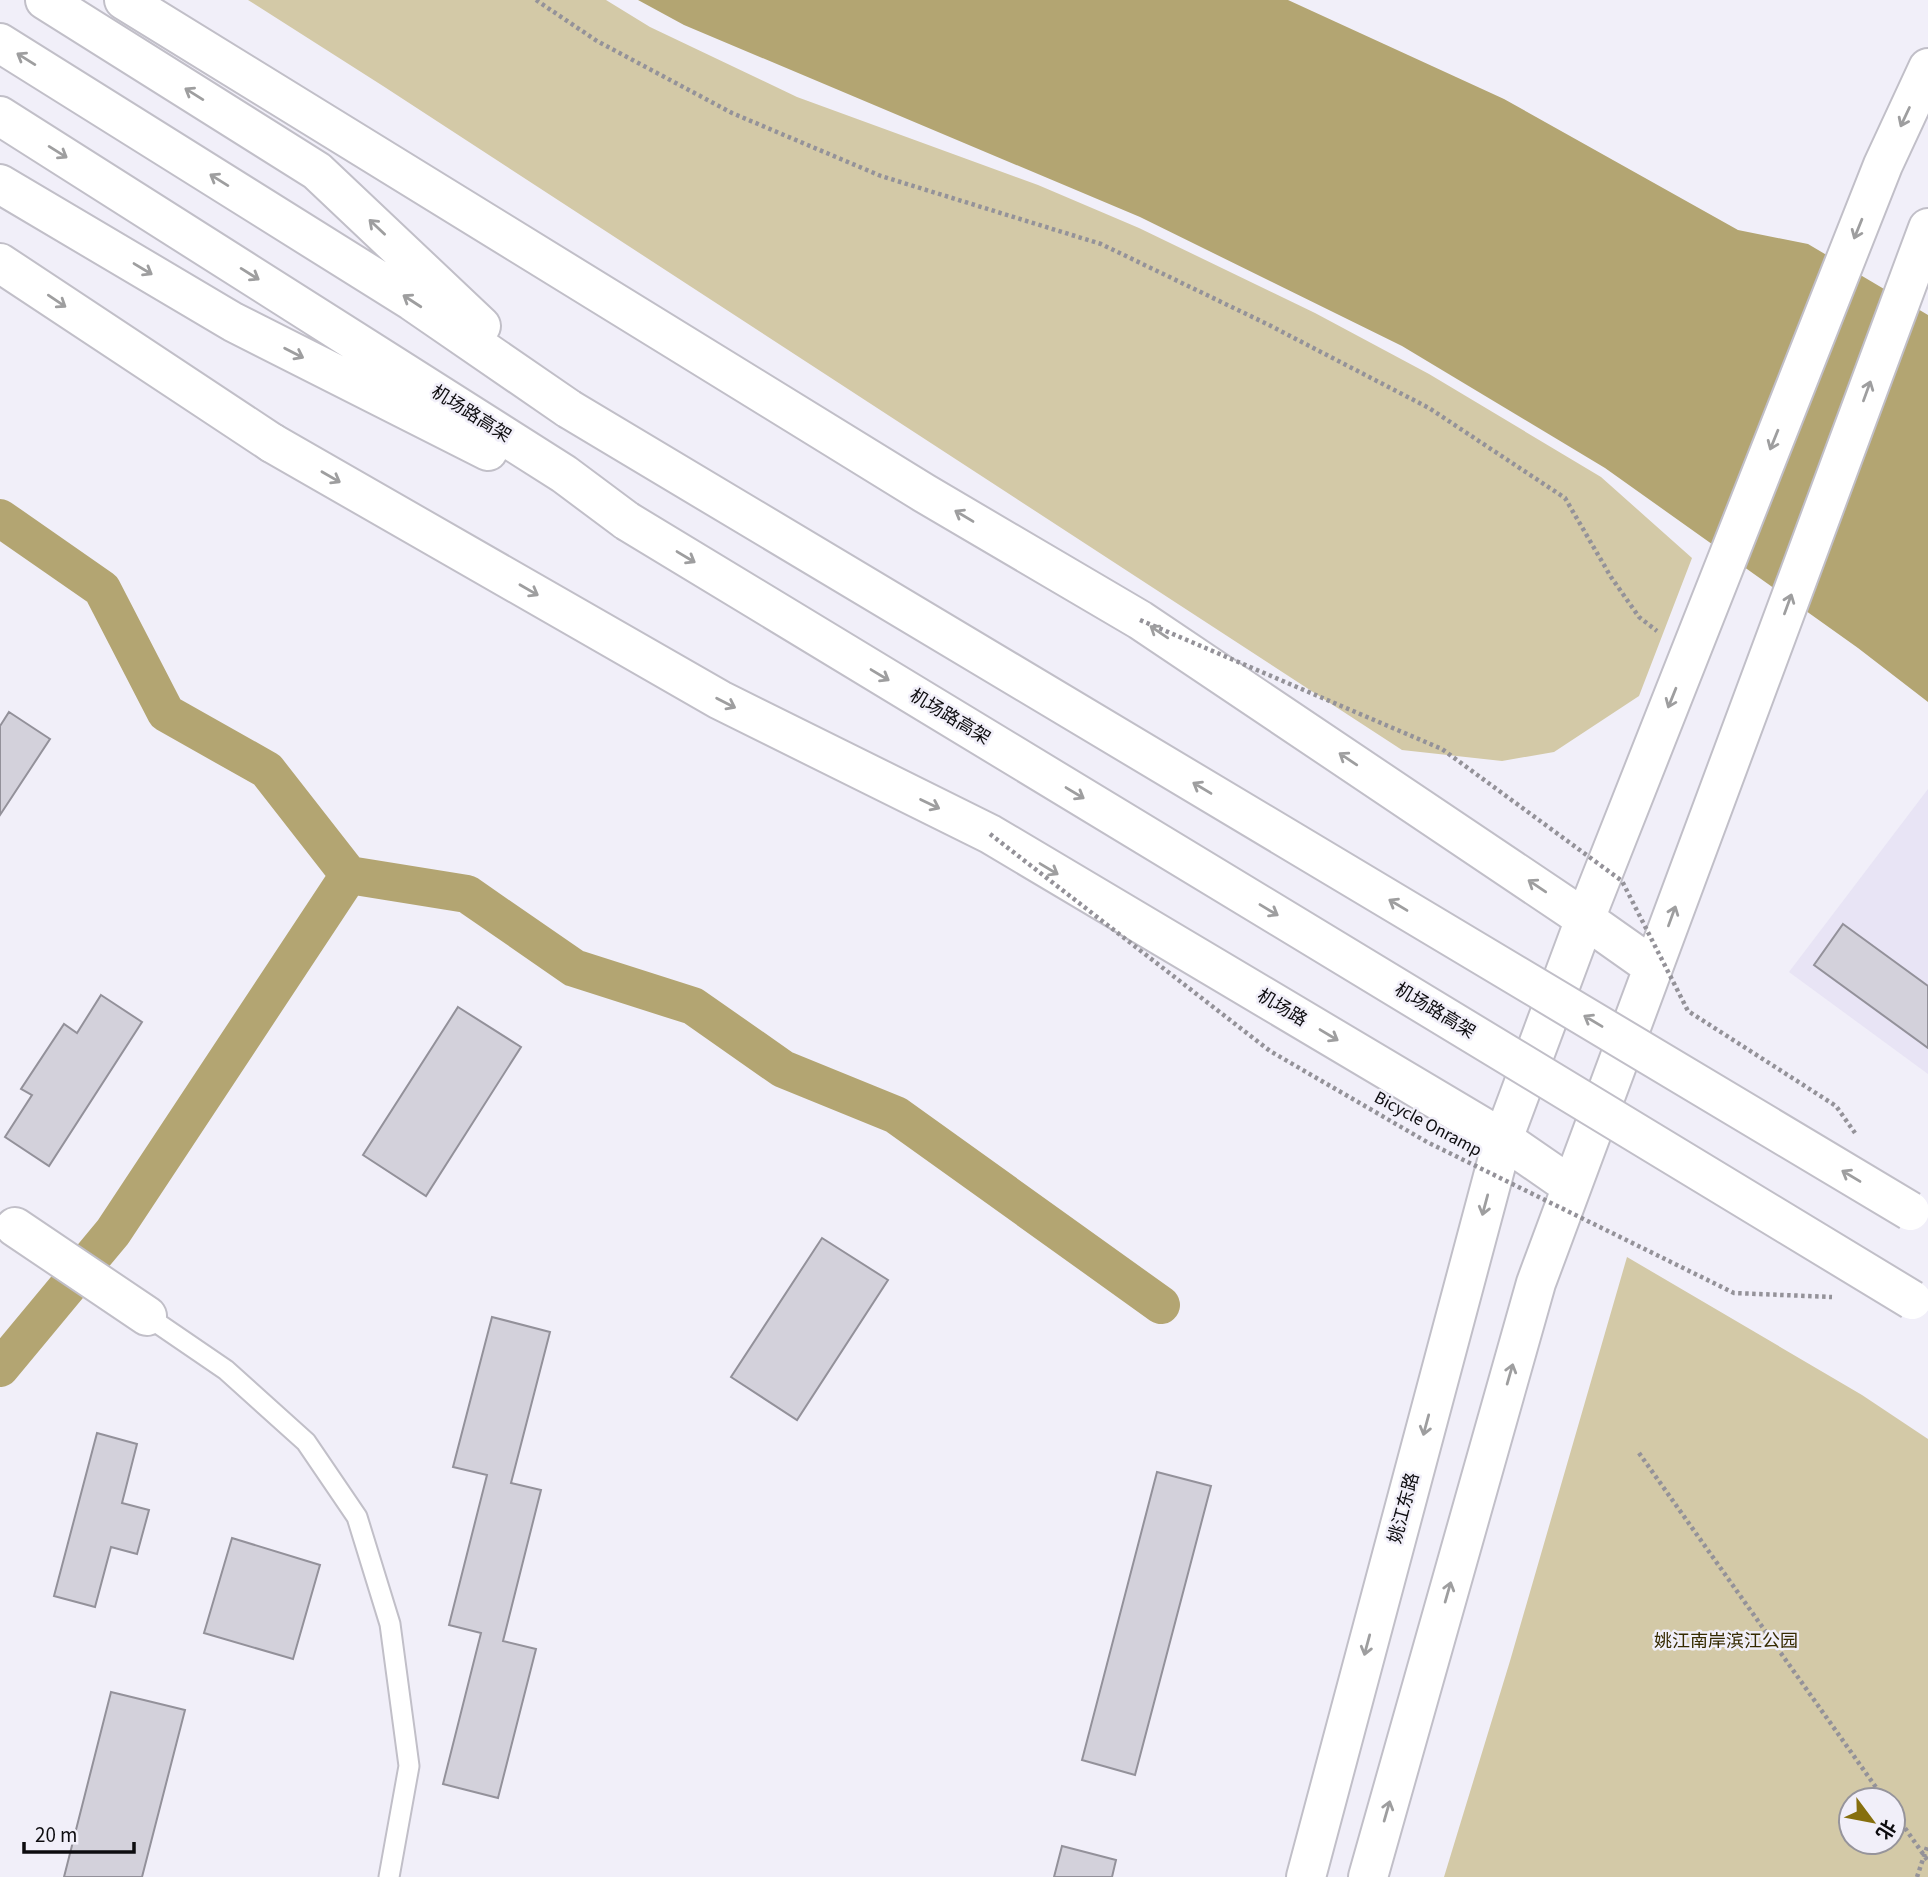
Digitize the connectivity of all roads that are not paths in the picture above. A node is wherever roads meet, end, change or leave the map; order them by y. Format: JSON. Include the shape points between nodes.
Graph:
{"nodes":[{"id":1,"x":45,"y":0,"type":"edge"},
{"id":2,"x":124,"y":0,"type":"edge"},
{"id":3,"x":0,"y":43,"type":"edge"},
{"id":4,"x":1928,"y":68,"type":"edge"},
{"id":5,"x":0,"y":116,"type":"edge"},
{"id":6,"x":0,"y":184,"type":"edge"},
{"id":7,"x":1928,"y":228,"type":"edge"},
{"id":8,"x":0,"y":263,"type":"edge"},
{"id":9,"x":569,"y":409,"type":"junction"},
{"id":10,"x":627,"y":522,"type":"junction"},
{"id":11,"x":1585,"y":919,"type":"junction"},
{"id":12,"x":1653,"y":967,"type":"junction"},
{"id":13,"x":1503,"y":1139,"type":"junction"},
{"id":14,"x":1571,"y":1186,"type":"junction"},
{"id":15,"x":1919,"y":1217,"type":"edge"},
{"id":16,"x":7,"y":1222,"type":"edge"},
{"id":17,"x":1920,"y":1305,"type":"edge"},
{"id":18,"x":147,"y":1316,"type":"joint"},
{"id":19,"x":389,"y":1877,"type":"edge"},
{"id":20,"x":1306,"y":1877,"type":"edge"},
{"id":21,"x":1368,"y":1877,"type":"edge"}],
"edges":[{"from":9,"to":1,"type":"main road","one_way":true,"via":[[317,171]]},
{"from":11,"to":2,"type":"main road","one_way":true,"via":[[1140,620],[913,486]]},
{"from":9,"to":3,"type":"main road","one_way":true,"via":[[412,301]]},
{"from":4,"to":11,"type":"main road","name":"姚江东路","one_way":true,"via":[[1883,165]]},
{"from":5,"to":10,"type":"main road","name":"机场路高架","one_way":true,"via":[[564,474]]},
{"from":6,"to":10,"type":"main road","one_way":true,"via":[[233,322]]},
{"from":12,"to":7,"type":"main road","one_way":true},
{"from":8,"to":13,"type":"main road","name":"机场路","one_way":true,"via":[[272,443],[720,700],[990,834]]},
{"from":15,"to":9,"type":"main road","one_way":true,"bridge":true},
{"from":10,"to":17,"type":"main road","name":"机场路高架","one_way":true,"bridge":true},
{"from":11,"to":12,"type":"main road"},
{"from":11,"to":13,"type":"main road","name":"姚江东路"},
{"from":12,"to":14,"type":"main road"},
{"from":13,"to":14,"type":"main road","name":"机场路"},
{"from":13,"to":20,"type":"main road","name":"姚江东路","one_way":true},
{"from":21,"to":14,"type":"main road","one_way":true,"via":[[1536,1283]]},
{"from":16,"to":18,"type":"main road"},
{"from":18,"to":19,"type":"lane","via":[[226,1370],[306,1442],[357,1517],[390,1624],[409,1766]]}]}
